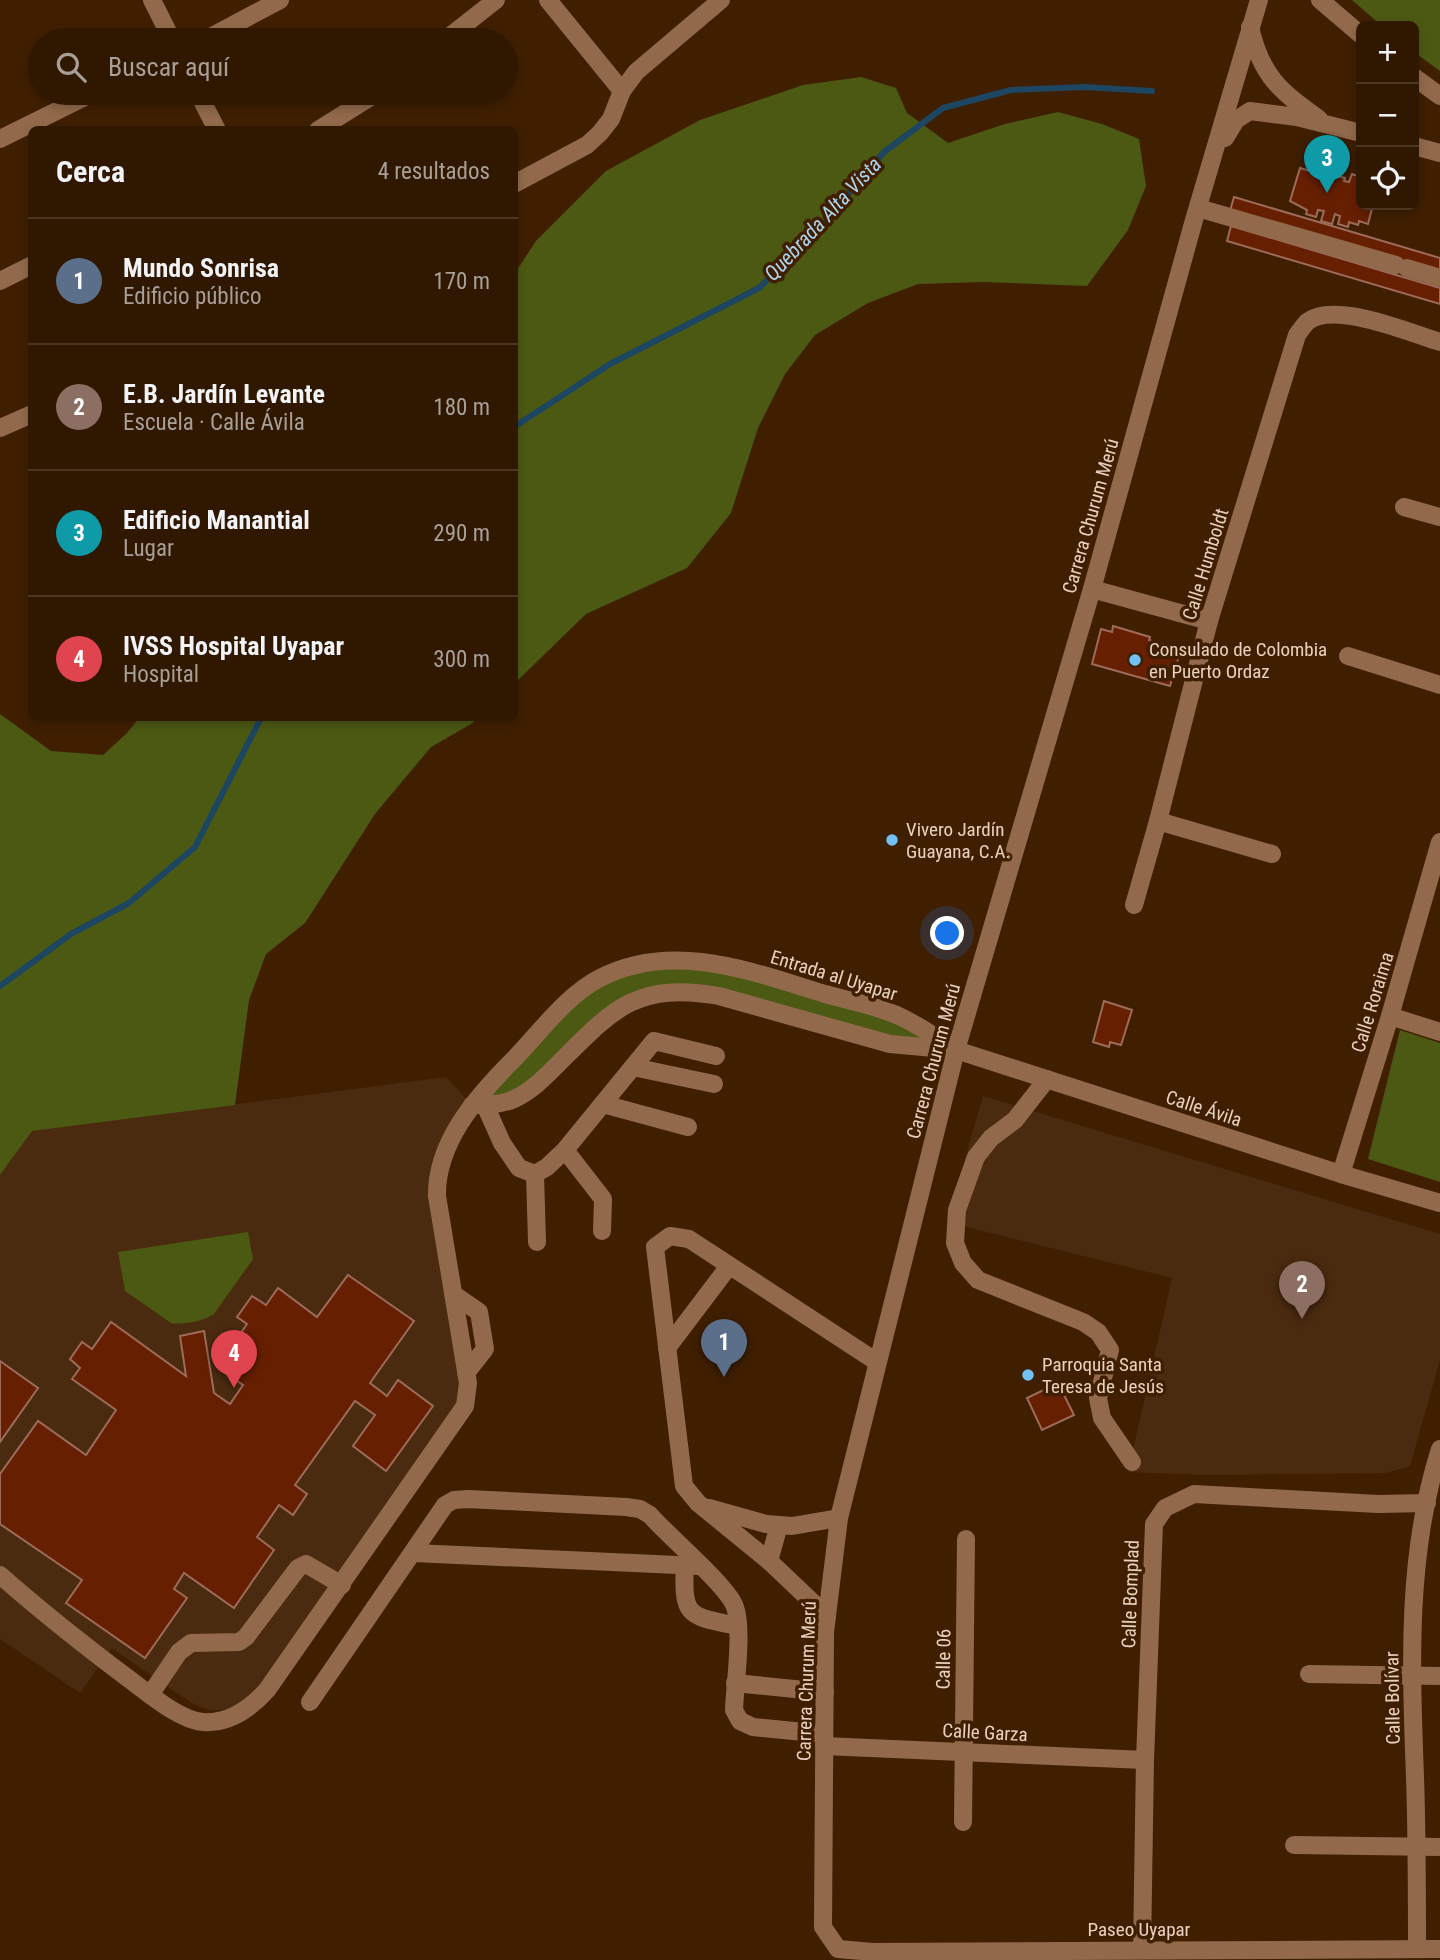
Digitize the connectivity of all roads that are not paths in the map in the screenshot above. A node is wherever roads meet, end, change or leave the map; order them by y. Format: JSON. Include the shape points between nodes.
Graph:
{"nodes":[{"id":1,"x":152,"y":0,"type":"edge"},
{"id":2,"x":280,"y":0,"type":"edge"},
{"id":3,"x":496,"y":0,"type":"edge"},
{"id":4,"x":548,"y":0,"type":"edge"},
{"id":5,"x":721,"y":0,"type":"edge"},
{"id":6,"x":1259,"y":0,"type":"edge"},
{"id":7,"x":1320,"y":0,"type":"edge"},
{"id":8,"x":1337,"y":0,"type":"edge"},
{"id":9,"x":1250,"y":27,"type":"junction"},
{"id":10,"x":1356,"y":27,"type":"edge"},
{"id":11,"x":166,"y":28,"type":"edge"},
{"id":12,"x":228,"y":28,"type":"edge"},
{"id":13,"x":460,"y":28,"type":"edge"},
{"id":14,"x":1356,"y":30,"type":"edge"},
{"id":15,"x":1419,"y":81,"type":"edge"},
{"id":16,"x":622,"y":91,"type":"junction"},
{"id":17,"x":1440,"y":96,"type":"edge"},
{"id":18,"x":69,"y":105,"type":"edge"},
{"id":19,"x":204,"y":105,"type":"edge"},
{"id":20,"x":358,"y":105,"type":"edge"},
{"id":21,"x":1323,"y":122,"type":"junction"},
{"id":22,"x":215,"y":126,"type":"edge"},
{"id":23,"x":324,"y":126,"type":"edge"},
{"id":24,"x":1356,"y":131,"type":"edge"},
{"id":25,"x":0,"y":139,"type":"edge"},
{"id":26,"x":1418,"y":147,"type":"edge"},
{"id":27,"x":1440,"y":153,"type":"edge"},
{"id":28,"x":518,"y":182,"type":"edge"},
{"id":29,"x":1199,"y":203,"type":"junction"},
{"id":30,"x":28,"y":267,"type":"edge"},
{"id":31,"x":1440,"y":278,"type":"edge"},
{"id":32,"x":0,"y":281,"type":"edge"},
{"id":33,"x":1440,"y":342,"type":"edge"},
{"id":34,"x":28,"y":416,"type":"edge"},
{"id":35,"x":0,"y":428,"type":"edge"},
{"id":36,"x":1404,"y":507,"type":"dead end"},
{"id":37,"x":1440,"y":517,"type":"edge"},
{"id":38,"x":1092,"y":589,"type":"junction"},
{"id":39,"x":1209,"y":621,"type":"junction"},
{"id":40,"x":1348,"y":656,"type":"dead end"},
{"id":41,"x":1440,"y":685,"type":"edge"},
{"id":42,"x":1158,"y":821,"type":"junction"},
{"id":43,"x":1440,"y":842,"type":"edge"},
{"id":44,"x":1272,"y":854,"type":"dead end"},
{"id":45,"x":1438,"y":861,"type":"edge"},
{"id":46,"x":1134,"y":905,"type":"dead end"},
{"id":47,"x":1390,"y":1016,"type":"junction"},
{"id":48,"x":1440,"y":1032,"type":"edge"},
{"id":49,"x":956,"y":1050,"type":"junction"},
{"id":50,"x":716,"y":1056,"type":"dead end"},
{"id":51,"x":633,"y":1067,"type":"junction"},
{"id":52,"x":1047,"y":1079,"type":"junction"},
{"id":53,"x":714,"y":1084,"type":"dead end"},
{"id":54,"x":603,"y":1104,"type":"junction"},
{"id":55,"x":478,"y":1105,"type":"junction"},
{"id":56,"x":688,"y":1127,"type":"dead end"},
{"id":57,"x":565,"y":1150,"type":"junction"},
{"id":58,"x":535,"y":1174,"type":"junction"},
{"id":59,"x":1341,"y":1174,"type":"junction"},
{"id":60,"x":1440,"y":1203,"type":"edge"},
{"id":61,"x":602,"y":1231,"type":"dead end"},
{"id":62,"x":537,"y":1242,"type":"dead end"},
{"id":63,"x":729,"y":1266,"type":"junction"},
{"id":64,"x":667,"y":1348,"type":"junction"},
{"id":65,"x":877,"y":1363,"type":"junction"},
{"id":66,"x":1440,"y":1449,"type":"edge"},
{"id":67,"x":1132,"y":1462,"type":"dead end"},
{"id":68,"x":1427,"y":1503,"type":"junction"},
{"id":69,"x":702,"y":1506,"type":"junction"},
{"id":70,"x":839,"y":1518,"type":"junction"},
{"id":71,"x":779,"y":1525,"type":"junction"},
{"id":72,"x":966,"y":1539,"type":"dead end"},
{"id":73,"x":414,"y":1553,"type":"junction"},
{"id":74,"x":769,"y":1561,"type":"junction"},
{"id":75,"x":692,"y":1565,"type":"junction"},
{"id":76,"x":0,"y":1575,"type":"edge"},
{"id":77,"x":342,"y":1585,"type":"junction"},
{"id":78,"x":827,"y":1616,"type":"junction"},
{"id":79,"x":738,"y":1626,"type":"junction"},
{"id":80,"x":1309,"y":1674,"type":"dead end"},
{"id":81,"x":1411,"y":1674,"type":"junction"},
{"id":82,"x":1440,"y":1676,"type":"edge"},
{"id":83,"x":735,"y":1683,"type":"junction"},
{"id":84,"x":825,"y":1692,"type":"junction"},
{"id":85,"x":150,"y":1695,"type":"junction"},
{"id":86,"x":310,"y":1702,"type":"dead end"},
{"id":87,"x":824,"y":1740,"type":"junction"},
{"id":88,"x":962,"y":1752,"type":"junction"},
{"id":89,"x":1145,"y":1760,"type":"junction"},
{"id":90,"x":963,"y":1822,"type":"dead end"},
{"id":91,"x":1294,"y":1844,"type":"dead end"},
{"id":92,"x":1418,"y":1847,"type":"junction"},
{"id":93,"x":1440,"y":1847,"type":"edge"},
{"id":94,"x":838,"y":1948,"type":"joint"},
{"id":95,"x":1418,"y":1948,"type":"junction"},
{"id":96,"x":1440,"y":1949,"type":"edge"},
{"id":97,"x":1142,"y":1950,"type":"junction"}],
"edges":[{"from":1,"to":11,"type":"street"},
{"from":2,"to":12,"type":"street"},
{"from":3,"to":13,"type":"street"},
{"from":4,"to":16,"type":"street"},
{"from":5,"to":16,"type":"street","via":[[636,72]]},
{"from":6,"to":9,"type":"street"},
{"from":7,"to":14,"type":"street"},
{"from":8,"to":10,"type":"street"},
{"from":9,"to":21,"type":"street","via":[[1265,70],[1281,90]]},
{"from":9,"to":29,"type":"street"},
{"from":15,"to":17,"type":"street"},
{"from":16,"to":28,"type":"street","via":[[611,119],[587,145]]},
{"from":18,"to":25,"type":"street"},
{"from":19,"to":22,"type":"street"},
{"from":20,"to":23,"type":"street"},
{"from":21,"to":24,"type":"street"},
{"from":21,"to":29,"type":"street","via":[[1269,111],[1242,114],[1225,139]]},
{"from":26,"to":27,"type":"street"},
{"from":29,"to":31,"type":"street"},
{"from":29,"to":38,"type":"street","name":"Carrera Churum Merú"},
{"from":30,"to":32,"type":"street"},
{"from":33,"to":39,"type":"street","name":"Calle Humboldt","via":[[1346,314],[1324,314],[1308,321],[1297,335]]},
{"from":34,"to":35,"type":"street"},
{"from":36,"to":37,"type":"street"},
{"from":38,"to":39,"type":"street"},
{"from":38,"to":49,"type":"street","name":"Carrera Churum Merú"},
{"from":39,"to":42,"type":"street","name":"Calle Humboldt"},
{"from":40,"to":41,"type":"street"},
{"from":42,"to":44,"type":"street"},
{"from":42,"to":46,"type":"street","name":"Calle Humboldt"},
{"from":43,"to":45,"type":"street","name":"Calle Roraima"},
{"from":45,"to":47,"type":"street","name":"Calle Roraima"},
{"from":47,"to":48,"type":"street"},
{"from":47,"to":59,"type":"street","name":"Calle Roraima"},
{"from":49,"to":52,"type":"street","name":"Calle Ávila"},
{"from":49,"to":55,"type":"street","via":[[890,1044],[719,996],[675,992],[630,1001],[596,1026],[537,1085],[515,1099]]},
{"from":49,"to":55,"type":"street","name":"Entrada al Uyapar","via":[[900,1016],[766,976],[710,962],[655,961],[615,971],[583,989]]},
{"from":49,"to":65,"type":"street","name":"Carrera Churum Merú"},
{"from":50,"to":51,"type":"street","via":[[656,1040]]},
{"from":51,"to":53,"type":"street"},
{"from":51,"to":54,"type":"street"},
{"from":52,"to":59,"type":"street","name":"Calle Ávila"},
{"from":52,"to":67,"type":"street","via":[[1015,1120],[976,1157],[957,1210],[955,1242],[963,1263],[978,1280],[1098,1332],[1110,1350],[1098,1398],[1102,1418]]},
{"from":54,"to":56,"type":"street"},
{"from":54,"to":57,"type":"street"},
{"from":55,"to":58,"type":"street","via":[[519,1168]]},
{"from":55,"to":77,"type":"street","name":"Entrada al Uyapar","via":[[448,1147],[437,1180],[468,1383],[465,1406]]},
{"from":57,"to":58,"type":"street"},
{"from":57,"to":61,"type":"street","via":[[603,1199]]},
{"from":58,"to":62,"type":"street"},
{"from":59,"to":60,"type":"street","name":"Calle Ávila"},
{"from":63,"to":64,"type":"street"},
{"from":63,"to":64,"type":"street","via":[[689,1239],[670,1236],[655,1247]]},
{"from":63,"to":65,"type":"street"},
{"from":64,"to":69,"type":"street","via":[[684,1486]]},
{"from":65,"to":70,"type":"street","name":"Carrera Churum Merú"},
{"from":66,"to":68,"type":"street","name":"Calle Bolívar"},
{"from":68,"to":81,"type":"street","name":"Calle Bolívar","via":[[1420,1540]]},
{"from":68,"to":89,"type":"street","name":"Calle Bomplad","via":[[1194,1494],[1165,1508],[1154,1524]]},
{"from":69,"to":71,"type":"street"},
{"from":69,"to":74,"type":"street"},
{"from":70,"to":71,"type":"street"},
{"from":70,"to":78,"type":"street","name":"Carrera Churum Merú"},
{"from":71,"to":74,"type":"street"},
{"from":72,"to":88,"type":"street","name":"Calle 06"},
{"from":73,"to":75,"type":"street"},
{"from":73,"to":75,"type":"street","via":[[445,1505],[468,1499],[640,1509]]},
{"from":73,"to":86,"type":"street"},
{"from":74,"to":78,"type":"street"},
{"from":75,"to":79,"type":"street","via":[[724,1589],[735,1606]]},
{"from":75,"to":79,"type":"street","via":[[683,1595],[689,1609],[702,1619]]},
{"from":76,"to":85,"type":"street","name":"Entrada al Uyapar"},
{"from":77,"to":85,"type":"street","via":[[314,1567],[298,1568],[246,1637],[239,1642],[191,1643],[179,1652]]},
{"from":77,"to":85,"type":"street","name":"Entrada al Uyapar","via":[[267,1690],[233,1718],[199,1722]]},
{"from":78,"to":84,"type":"street","name":"Carrera Churum Merú"},
{"from":79,"to":83,"type":"street"},
{"from":80,"to":81,"type":"street"},
{"from":81,"to":82,"type":"street"},
{"from":81,"to":92,"type":"street","name":"Calle Bolívar"},
{"from":83,"to":84,"type":"street"},
{"from":83,"to":87,"type":"street","name":"Calle Garza","via":[[734,1710],[740,1721]]},
{"from":84,"to":87,"type":"street","name":"Carrera Churum Merú"},
{"from":87,"to":88,"type":"street","name":"Calle Garza"},
{"from":87,"to":94,"type":"street","name":"Carrera Churum Merú","via":[[823,1927]]},
{"from":88,"to":89,"type":"street","name":"Calle Garza"},
{"from":88,"to":90,"type":"street","name":"Calle 06"},
{"from":89,"to":97,"type":"street","name":"Calle Bomplad"},
{"from":91,"to":92,"type":"street"},
{"from":92,"to":93,"type":"street"},
{"from":92,"to":95,"type":"street","name":"Calle Bolívar"},
{"from":94,"to":97,"type":"street","name":"Paseo Uyapar","via":[[873,1952]]},
{"from":95,"to":96,"type":"street","name":"Paseo Uyapar"},
{"from":95,"to":97,"type":"street","name":"Paseo Uyapar"}]}
